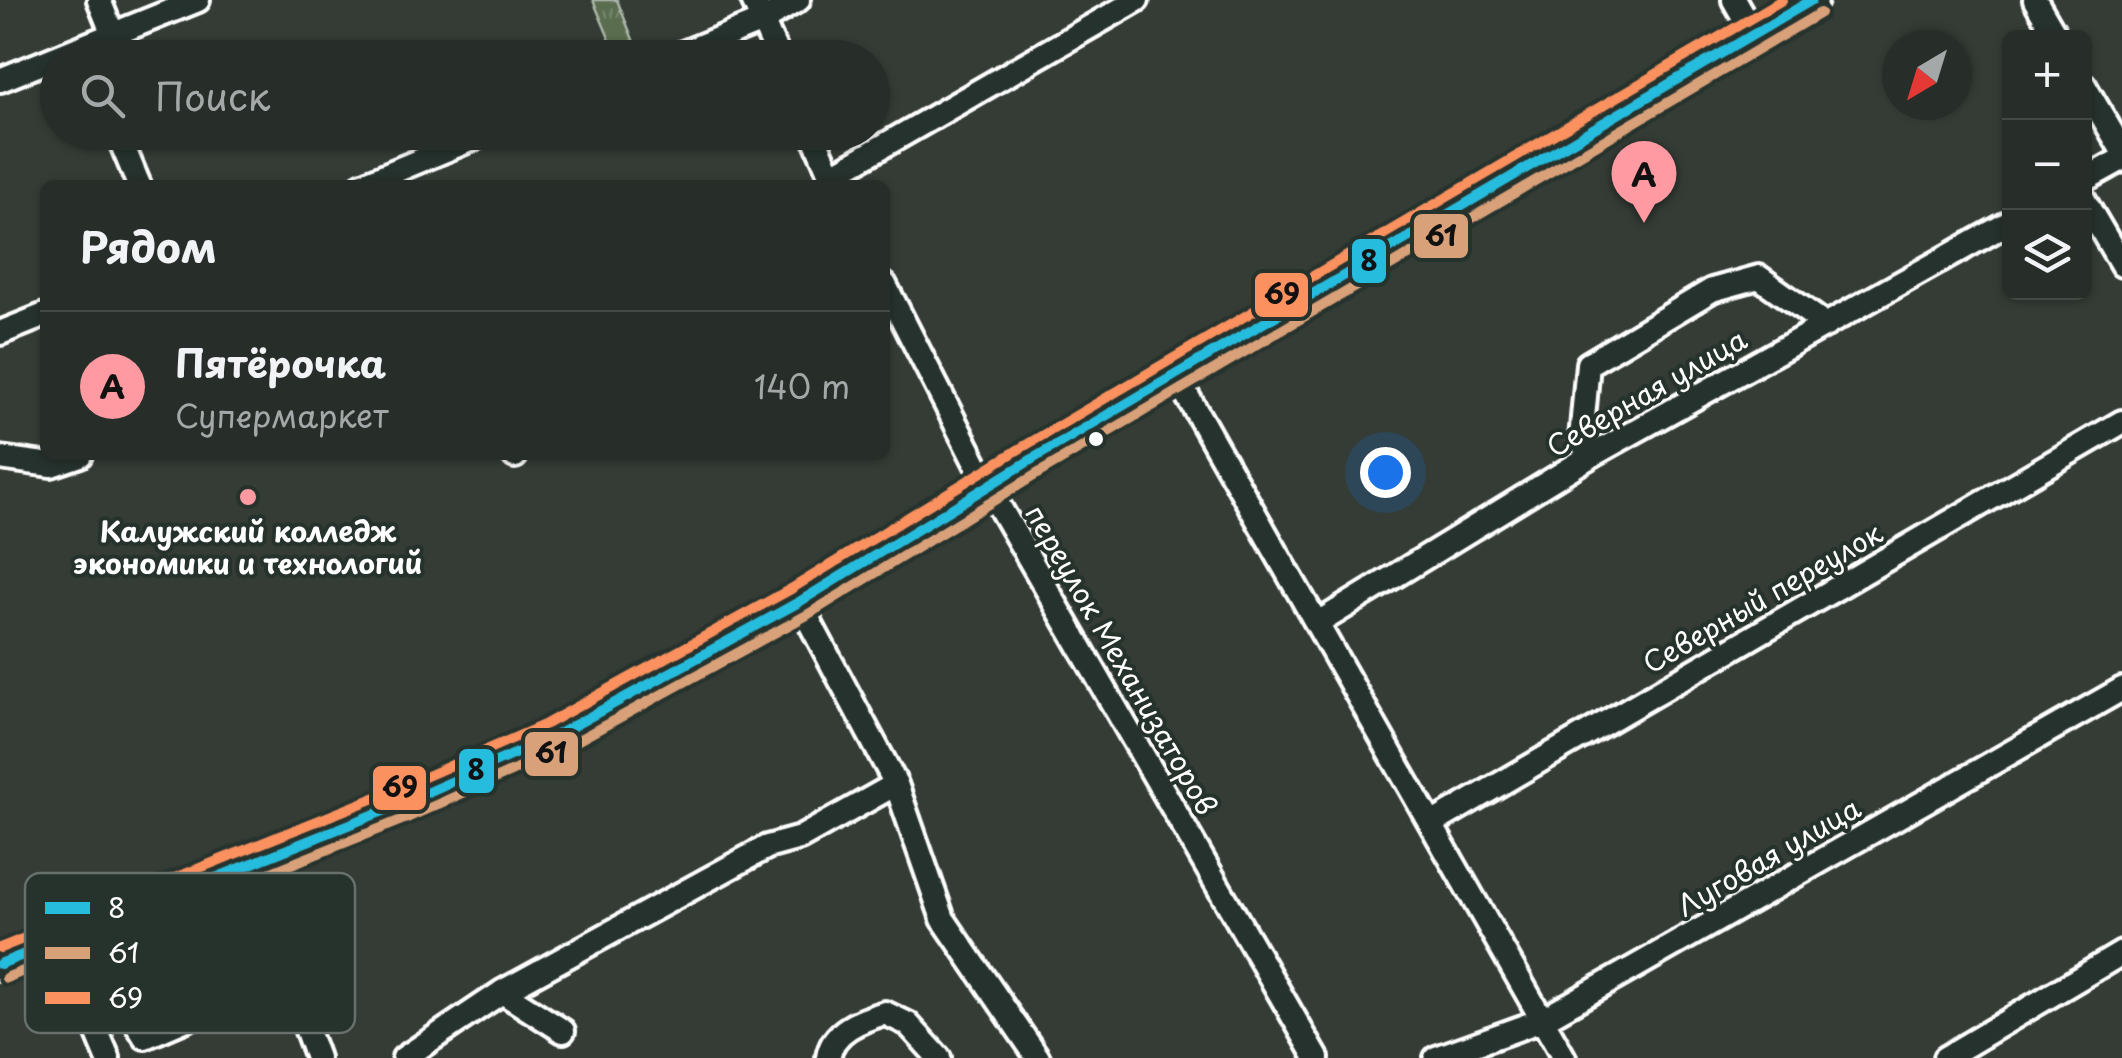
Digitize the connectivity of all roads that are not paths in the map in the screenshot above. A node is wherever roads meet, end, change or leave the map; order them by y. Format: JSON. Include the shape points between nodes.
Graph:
{"nodes":[{"id":1,"x":99,"y":0,"type":"edge"},
{"id":2,"x":198,"y":0,"type":"edge"},
{"id":3,"x":798,"y":0,"type":"edge"},
{"id":4,"x":1137,"y":0,"type":"edge"},
{"id":5,"x":1734,"y":0,"type":"edge"},
{"id":6,"x":1812,"y":0,"type":"edge"},
{"id":7,"x":2035,"y":0,"type":"edge"},
{"id":8,"x":1104,"y":8,"type":"edge"},
{"id":9,"x":757,"y":10,"type":"edge"},
{"id":10,"x":2052,"y":30,"type":"edge"},
{"id":11,"x":1754,"y":34,"type":"junction"},
{"id":12,"x":113,"y":35,"type":"junction"},
{"id":13,"x":104,"y":40,"type":"edge"},
{"id":14,"x":703,"y":40,"type":"edge"},
{"id":15,"x":771,"y":40,"type":"edge"},
{"id":16,"x":40,"y":67,"type":"edge"},
{"id":17,"x":0,"y":80,"type":"edge"},
{"id":18,"x":2092,"y":99,"type":"edge"},
{"id":19,"x":890,"y":145,"type":"edge"},
{"id":20,"x":124,"y":150,"type":"edge"},
{"id":21,"x":450,"y":150,"type":"edge"},
{"id":22,"x":820,"y":150,"type":"edge"},
{"id":23,"x":882,"y":150,"type":"edge"},
{"id":24,"x":2122,"y":150,"type":"edge"},
{"id":25,"x":2122,"y":159,"type":"edge"},
{"id":26,"x":2092,"y":176,"type":"edge"},
{"id":27,"x":137,"y":180,"type":"edge"},
{"id":28,"x":388,"y":180,"type":"edge"},
{"id":29,"x":833,"y":180,"type":"edge"},
{"id":30,"x":835,"y":180,"type":"edge"},
{"id":31,"x":2090,"y":210,"type":"edge"},
{"id":32,"x":2002,"y":226,"type":"edge"},
{"id":33,"x":2122,"y":265,"type":"edge"},
{"id":34,"x":890,"y":295,"type":"edge"},
{"id":35,"x":40,"y":317,"type":"edge"},
{"id":36,"x":1826,"y":325,"type":"junction"},
{"id":37,"x":0,"y":334,"type":"edge"},
{"id":38,"x":1176,"y":376,"type":"junction"},
{"id":39,"x":2122,"y":422,"type":"edge"},
{"id":40,"x":1589,"y":457,"type":"junction"},
{"id":41,"x":0,"y":458,"type":"edge"},
{"id":42,"x":66,"y":460,"type":"edge"},
{"id":43,"x":988,"y":487,"type":"junction"},
{"id":44,"x":799,"y":602,"type":"junction"},
{"id":45,"x":1318,"y":623,"type":"junction"},
{"id":46,"x":2122,"y":689,"type":"edge"},
{"id":47,"x":896,"y":784,"type":"junction"},
{"id":48,"x":1433,"y":823,"type":"junction"},
{"id":49,"x":246,"y":865,"type":"junction"},
{"id":50,"x":226,"y":873,"type":"edge"},
{"id":51,"x":249,"y":873,"type":"edge"},
{"id":52,"x":2122,"y":952,"type":"edge"},
{"id":53,"x":25,"y":958,"type":"edge"},
{"id":54,"x":0,"y":964,"type":"edge"},
{"id":55,"x":502,"y":992,"type":"junction"},
{"id":56,"x":1542,"y":1020,"type":"junction"},
{"id":57,"x":563,"y":1031,"type":"dead end"},
{"id":58,"x":97,"y":1033,"type":"edge"},
{"id":59,"x":308,"y":1033,"type":"edge"},
{"id":60,"x":108,"y":1058,"type":"edge"},
{"id":61,"x":317,"y":1058,"type":"edge"},
{"id":62,"x":404,"y":1058,"type":"edge"},
{"id":63,"x":828,"y":1058,"type":"edge"},
{"id":64,"x":939,"y":1058,"type":"edge"},
{"id":65,"x":1038,"y":1058,"type":"edge"},
{"id":66,"x":1317,"y":1058,"type":"edge"},
{"id":67,"x":1436,"y":1058,"type":"edge"},
{"id":68,"x":1564,"y":1058,"type":"edge"},
{"id":69,"x":1945,"y":1058,"type":"edge"}],
"edges":[{"from":1,"to":12,"type":"street"},
{"from":2,"to":12,"type":"street"},
{"from":3,"to":9,"type":"street"},
{"from":4,"to":8,"type":"street"},
{"from":5,"to":11,"type":"street"},
{"from":6,"to":11,"type":"main road"},
{"from":7,"to":10,"type":"street"},
{"from":8,"to":19,"type":"street"},
{"from":9,"to":14,"type":"street"},
{"from":9,"to":15,"type":"street"},
{"from":11,"to":38,"type":"main road"},
{"from":12,"to":13,"type":"street"},
{"from":16,"to":17,"type":"street"},
{"from":18,"to":24,"type":"street"},
{"from":20,"to":27,"type":"street"},
{"from":21,"to":28,"type":"street"},
{"from":22,"to":29,"type":"street"},
{"from":23,"to":30,"type":"street"},
{"from":25,"to":26,"type":"street"},
{"from":31,"to":33,"type":"street"},
{"from":32,"to":36,"type":"street","name":"Северная улица"},
{"from":34,"to":43,"type":"street","name":"переулок Механизаторов"},
{"from":35,"to":37,"type":"street"},
{"from":36,"to":40,"type":"street","name":"Северная улица"},
{"from":36,"to":40,"type":"street","via":[[1759,277],[1712,290],[1588,364],[1581,439]]},
{"from":38,"to":43,"type":"main road"},
{"from":38,"to":45,"type":"street"},
{"from":39,"to":48,"type":"street","name":"Северный переулок"},
{"from":40,"to":45,"type":"street","name":"Северная улица"},
{"from":41,"to":42,"type":"street","via":[[51,465]]},
{"from":43,"to":44,"type":"main road"},
{"from":43,"to":66,"type":"street","name":"переулок Механизаторов"},
{"from":44,"to":47,"type":"street"},
{"from":44,"to":49,"type":"main road","via":[[553,737]]},
{"from":45,"to":48,"type":"street"},
{"from":46,"to":56,"type":"street","name":"Луговая улица"},
{"from":47,"to":55,"type":"street"},
{"from":47,"to":65,"type":"street","via":[[943,919]]},
{"from":48,"to":56,"type":"street"},
{"from":49,"to":50,"type":"main road"},
{"from":49,"to":51,"type":"street"},
{"from":52,"to":69,"type":"street"},
{"from":53,"to":54,"type":"main road"},
{"from":55,"to":57,"type":"street"},
{"from":55,"to":62,"type":"street"},
{"from":56,"to":67,"type":"street","name":"Луговая улица"},
{"from":56,"to":68,"type":"street"},
{"from":58,"to":60,"type":"street"},
{"from":59,"to":61,"type":"street"},
{"from":63,"to":64,"type":"street","via":[[854,1022],[885,1014],[908,1024]]}]}
